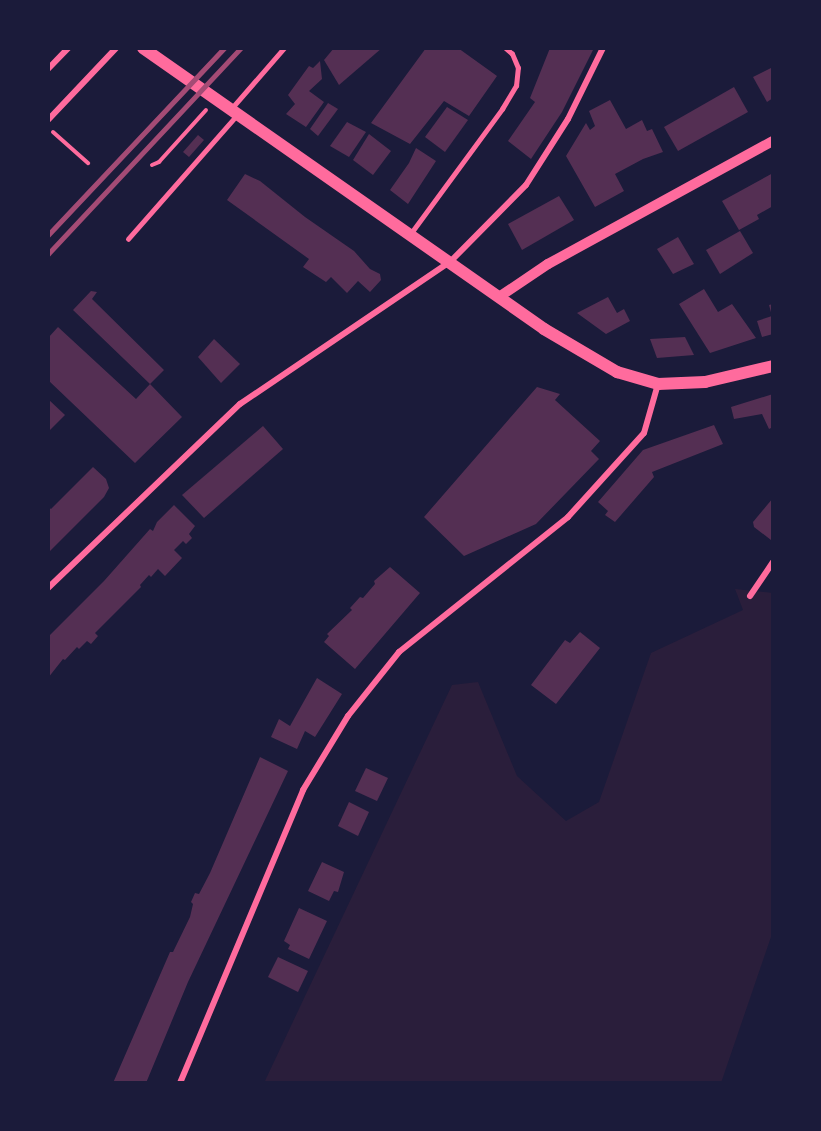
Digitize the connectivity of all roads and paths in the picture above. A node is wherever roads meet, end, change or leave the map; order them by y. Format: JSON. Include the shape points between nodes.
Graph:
{"nodes":[{"id":1,"x":68,"y":48,"type":"edge"},
{"id":2,"x":116,"y":48,"type":"edge"},
{"id":3,"x":143,"y":48,"type":"edge"},
{"id":4,"x":284,"y":48,"type":"edge"},
{"id":5,"x":505,"y":48,"type":"edge"},
{"id":6,"x":603,"y":48,"type":"edge"},
{"id":7,"x":48,"y":69,"type":"edge"},
{"id":8,"x":217,"y":99,"type":"junction"},
{"id":9,"x":234,"y":111,"type":"junction"},
{"id":10,"x":48,"y":120,"type":"edge"},
{"id":11,"x":48,"y":128,"type":"edge"},
{"id":12,"x":773,"y":141,"type":"edge"},
{"id":13,"x":88,"y":163,"type":"dead end"},
{"id":14,"x":152,"y":165,"type":"dead end"},
{"id":15,"x":410,"y":235,"type":"junction"},
{"id":16,"x":128,"y":239,"type":"dead end"},
{"id":17,"x":450,"y":262,"type":"junction"},
{"id":18,"x":499,"y":297,"type":"junction"},
{"id":19,"x":773,"y":366,"type":"edge"},
{"id":20,"x":658,"y":384,"type":"junction"},
{"id":21,"x":773,"y":562,"type":"edge"},
{"id":22,"x":48,"y":588,"type":"edge"},
{"id":23,"x":750,"y":596,"type":"dead end"},
{"id":24,"x":180,"y":1083,"type":"edge"}],
"edges":[{"from":1,"to":7,"type":"street"},
{"from":2,"to":10,"type":"street"},
{"from":3,"to":8,"type":"main road"},
{"from":4,"to":9,"type":"lane"},
{"from":5,"to":15,"type":"lane","via":[[518,68],[516,86]]},
{"from":6,"to":17,"type":"street","via":[[568,119],[526,185]]},
{"from":8,"to":9,"type":"main road"},
{"from":8,"to":14,"type":"path"},
{"from":9,"to":15,"type":"main road"},
{"from":9,"to":16,"type":"lane"},
{"from":11,"to":13,"type":"path"},
{"from":12,"to":18,"type":"street","via":[[548,264]]},
{"from":15,"to":17,"type":"main road"},
{"from":17,"to":18,"type":"main road"},
{"from":17,"to":22,"type":"street","via":[[240,404]]},
{"from":18,"to":20,"type":"main road","via":[[617,372]]},
{"from":19,"to":20,"type":"main road","via":[[705,382]]},
{"from":20,"to":24,"type":"street","via":[[644,433],[568,518],[399,652],[348,716],[303,790]]},
{"from":21,"to":23,"type":"street"}]}
